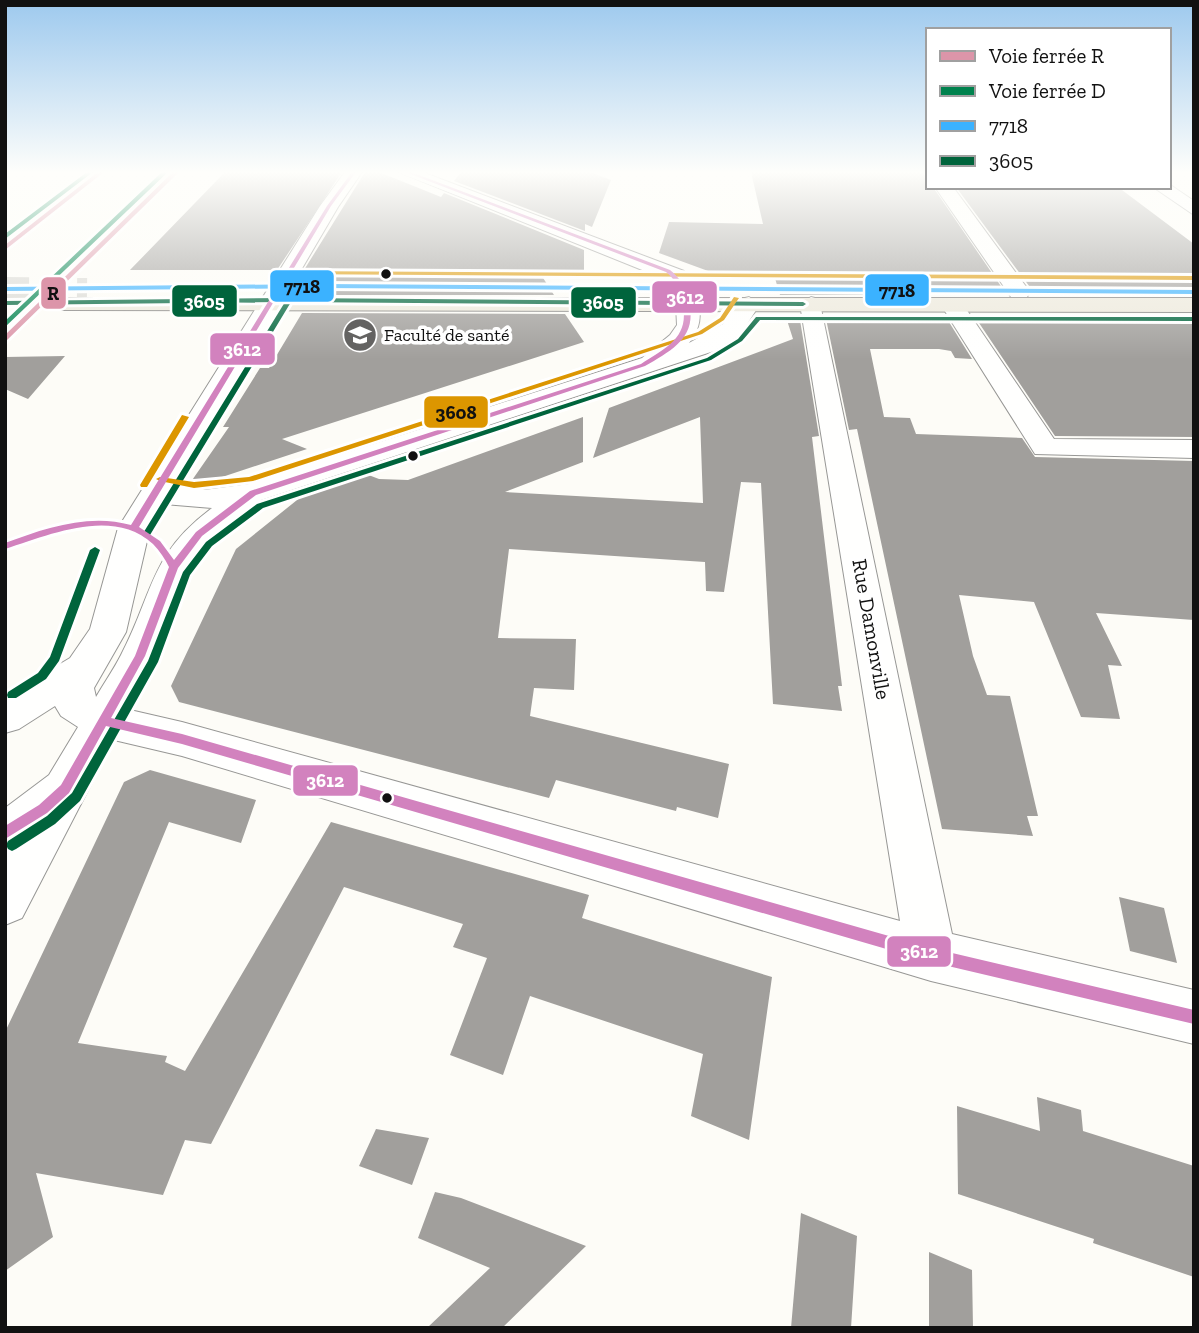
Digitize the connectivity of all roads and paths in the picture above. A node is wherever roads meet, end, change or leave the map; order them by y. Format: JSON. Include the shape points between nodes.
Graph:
{"nodes":[{"id":1,"x":314,"y":234,"type":"edge"},
{"id":2,"x":571,"y":234,"type":"edge"},
{"id":3,"x":978,"y":234,"type":"edge"},
{"id":4,"x":87,"y":290,"type":"tunnel mouth"},
{"id":5,"x":1019,"y":292,"type":"junction"},
{"id":6,"x":1194,"y":292,"type":"edge"},
{"id":7,"x":275,"y":296,"type":"junction"},
{"id":8,"x":684,"y":297,"type":"junction"},
{"id":9,"x":749,"y":304,"type":"junction"},
{"id":10,"x":811,"y":304,"type":"junction"},
{"id":11,"x":952,"y":304,"type":"junction"},
{"id":12,"x":68,"y":305,"type":"tunnel mouth"},
{"id":13,"x":1194,"y":305,"type":"edge"},
{"id":14,"x":685,"y":337,"type":"junction"},
{"id":15,"x":722,"y":338,"type":"junction"},
{"id":16,"x":643,"y":365,"type":"junction"},
{"id":17,"x":1194,"y":449,"type":"edge"},
{"id":18,"x":156,"y":492,"type":"junction"},
{"id":19,"x":253,"y":493,"type":"junction"},
{"id":20,"x":134,"y":528,"type":"junction"},
{"id":21,"x":174,"y":567,"type":"junction"},
{"id":22,"x":84,"y":668,"type":"junction"},
{"id":23,"x":5,"y":717,"type":"edge"},
{"id":24,"x":103,"y":722,"type":"junction"},
{"id":25,"x":65,"y":789,"type":"junction"},
{"id":26,"x":5,"y":833,"type":"edge"},
{"id":27,"x":5,"y":901,"type":"edge"},
{"id":28,"x":931,"y":955,"type":"junction"},
{"id":29,"x":1194,"y":1017,"type":"edge"}],
"edges":[{"from":1,"to":7,"type":"street"},
{"from":2,"to":8,"type":"street","via":[[668,271],[676,276]]},
{"from":3,"to":5,"type":"street"},
{"from":4,"to":7,"type":"main road"},
{"from":5,"to":6,"type":"main road"},
{"from":5,"to":8,"type":"main road"},
{"from":7,"to":8,"type":"main road"},
{"from":7,"to":12,"type":"main road"},
{"from":7,"to":18,"type":"street"},
{"from":8,"to":9,"type":"main road"},
{"from":8,"to":14,"type":"street","via":[[690,324]]},
{"from":9,"to":10,"type":"main road"},
{"from":9,"to":15,"type":"street","via":[[741,322]]},
{"from":10,"to":11,"type":"main road"},
{"from":10,"to":28,"type":"street","name":"Rue Damonville"},
{"from":11,"to":13,"type":"main road"},
{"from":11,"to":17,"type":"street","via":[[1045,448]]},
{"from":14,"to":15,"type":"street"},
{"from":14,"to":16,"type":"street"},
{"from":15,"to":16,"type":"street"},
{"from":16,"to":19,"type":"street"},
{"from":18,"to":19,"type":"street","via":[[204,501]]},
{"from":18,"to":20,"type":"street"},
{"from":19,"to":21,"type":"street","via":[[199,534]]},
{"from":20,"to":21,"type":"street","via":[[155,540]]},
{"from":20,"to":22,"type":"street","via":[[108,632]]},
{"from":21,"to":24,"type":"street","via":[[140,656]]},
{"from":22,"to":23,"type":"street"},
{"from":22,"to":24,"type":"street","via":[[74,688],[75,705]]},
{"from":24,"to":25,"type":"street"},
{"from":24,"to":28,"type":"street","via":[[182,739]]},
{"from":25,"to":26,"type":"street"},
{"from":25,"to":27,"type":"street"},
{"from":28,"to":29,"type":"street"}]}
